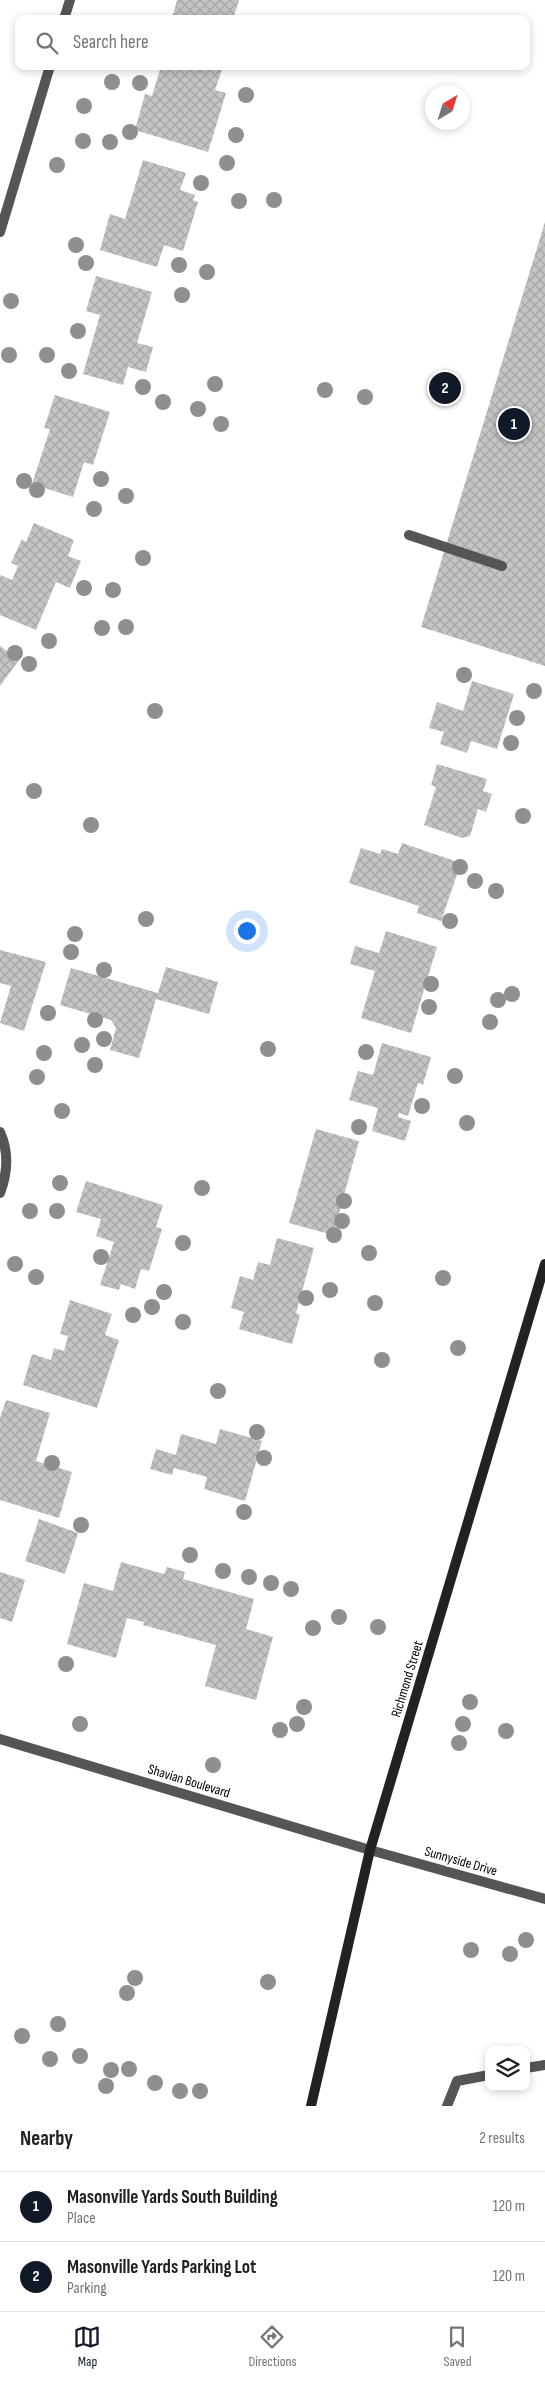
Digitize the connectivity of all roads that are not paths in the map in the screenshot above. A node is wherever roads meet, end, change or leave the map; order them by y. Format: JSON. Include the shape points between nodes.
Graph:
{"nodes":[{"id":1,"x":70,"y":0,"type":"edge"},
{"id":2,"x":65,"y":15,"type":"edge"},
{"id":3,"x":49,"y":70,"type":"edge"},
{"id":4,"x":0,"y":232,"type":"edge"},
{"id":5,"x":409,"y":535,"type":"dead end"},
{"id":6,"x":502,"y":566,"type":"dead end"},
{"id":7,"x":0,"y":1132,"type":"edge"},
{"id":8,"x":0,"y":1193,"type":"edge"},
{"id":9,"x":545,"y":1264,"type":"edge"},
{"id":10,"x":0,"y":1739,"type":"edge"},
{"id":11,"x":370,"y":1850,"type":"junction"},
{"id":12,"x":545,"y":1899,"type":"edge"},
{"id":13,"x":545,"y":2065,"type":"edge"},
{"id":14,"x":530,"y":2067,"type":"edge"},
{"id":15,"x":485,"y":2077,"type":"edge"},
{"id":16,"x":311,"y":2106,"type":"edge"},
{"id":17,"x":447,"y":2106,"type":"edge"}],
"edges":[{"from":1,"to":2,"type":"street"},
{"from":3,"to":4,"type":"street"},
{"from":5,"to":6,"type":"street"},
{"from":7,"to":8,"type":"street","via":[[7,1146],[7,1169]]},
{"from":9,"to":11,"type":"main road","name":"Richmond Street"},
{"from":10,"to":11,"type":"street","name":"Shavian Boulevard"},
{"from":11,"to":12,"type":"street","name":"Sunnyside Drive"},
{"from":11,"to":16,"type":"main road","name":"Richmond Street"},
{"from":13,"to":14,"type":"street"},
{"from":15,"to":17,"type":"street","via":[[456,2082]]}]}
